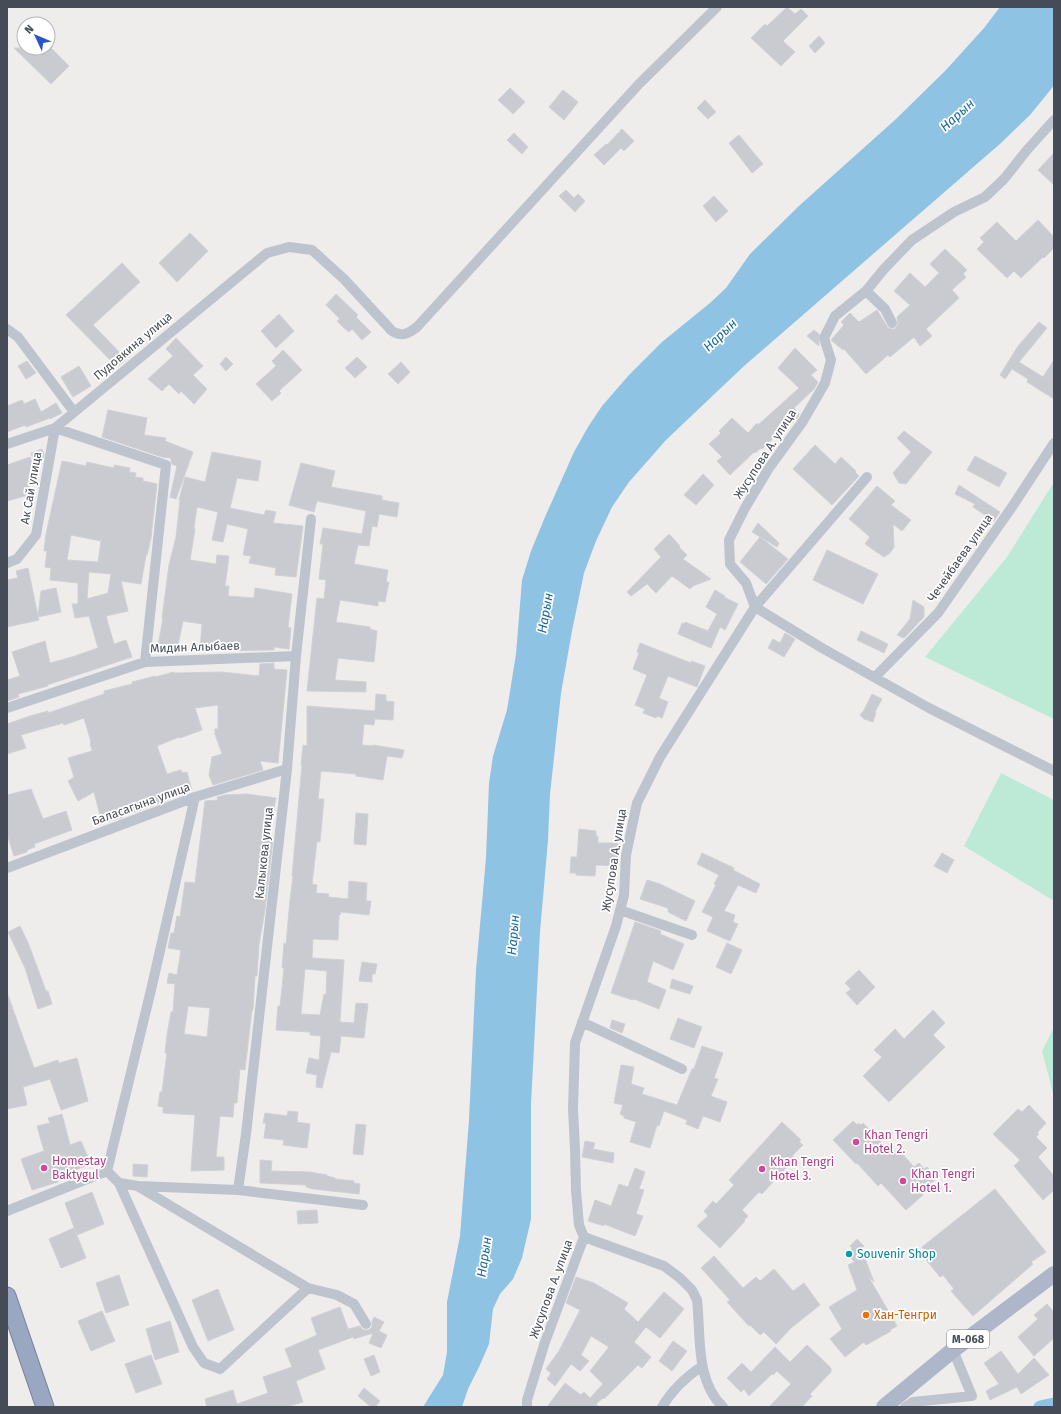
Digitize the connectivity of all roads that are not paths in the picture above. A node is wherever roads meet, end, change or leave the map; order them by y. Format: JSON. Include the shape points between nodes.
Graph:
{"nodes":[{"id":1,"x":717,"y":7,"type":"edge"},
{"id":2,"x":1054,"y":120,"type":"edge"},
{"id":3,"x":866,"y":291,"type":"junction"},
{"id":4,"x":892,"y":323,"type":"dead end"},
{"id":5,"x":7,"y":328,"type":"edge"},
{"id":6,"x":74,"y":412,"type":"junction"},
{"id":7,"x":55,"y":428,"type":"junction"},
{"id":8,"x":1054,"y":443,"type":"edge"},
{"id":9,"x":7,"y":444,"type":"edge"},
{"id":10,"x":867,"y":477,"type":"dead end"},
{"id":11,"x":311,"y":519,"type":"dead end"},
{"id":12,"x":7,"y":563,"type":"edge"},
{"id":13,"x":755,"y":607,"type":"junction"},
{"id":14,"x":296,"y":656,"type":"junction"},
{"id":15,"x":145,"y":662,"type":"junction"},
{"id":16,"x":874,"y":677,"type":"junction"},
{"id":17,"x":7,"y":708,"type":"edge"},
{"id":18,"x":287,"y":769,"type":"junction"},
{"id":19,"x":1054,"y":771,"type":"edge"},
{"id":20,"x":196,"y":797,"type":"junction"},
{"id":21,"x":7,"y":868,"type":"edge"},
{"id":22,"x":620,"y":910,"type":"junction"},
{"id":23,"x":692,"y":935,"type":"dead end"},
{"id":24,"x":582,"y":1022,"type":"junction"},
{"id":25,"x":682,"y":1069,"type":"dead end"},
{"id":26,"x":107,"y":1170,"type":"junction"},
{"id":27,"x":119,"y":1183,"type":"junction"},
{"id":28,"x":138,"y":1186,"type":"junction"},
{"id":29,"x":238,"y":1190,"type":"junction"},
{"id":30,"x":363,"y":1205,"type":"dead end"},
{"id":31,"x":7,"y":1211,"type":"edge"},
{"id":32,"x":584,"y":1237,"type":"junction"},
{"id":33,"x":1054,"y":1274,"type":"edge"},
{"id":34,"x":308,"y":1288,"type":"junction"},
{"id":35,"x":7,"y":1296,"type":"edge"},
{"id":36,"x":366,"y":1324,"type":"dead end"},
{"id":37,"x":953,"y":1350,"type":"junction"},
{"id":38,"x":702,"y":1366,"type":"junction"},
{"id":39,"x":45,"y":1407,"type":"edge"},
{"id":40,"x":527,"y":1407,"type":"edge"},
{"id":41,"x":662,"y":1407,"type":"edge"},
{"id":42,"x":723,"y":1407,"type":"edge"},
{"id":43,"x":884,"y":1407,"type":"edge"},
{"id":44,"x":905,"y":1407,"type":"edge"}],
"edges":[{"from":1,"to":6,"type":"street","name":"Пудовкина улица","via":[[639,84],[409,333],[401,335],[392,331],[344,279],[312,250],[289,247],[267,252]]},
{"from":2,"to":3,"type":"street","name":"Жусупова А. улица","via":[[1004,179],[984,197],[954,212],[912,240]]},
{"from":3,"to":4,"type":"street","via":[[885,310]]},
{"from":3,"to":13,"type":"street","name":"Жусупова А. улица","via":[[835,316],[824,338],[831,360],[825,382],[803,422],[769,468],[729,540],[730,564],[746,583]]},
{"from":5,"to":6,"type":"street","via":[[18,337]]},
{"from":6,"to":7,"type":"street","name":"Пудовкина улица"},
{"from":7,"to":9,"type":"street","name":"Пудовкина улица"},
{"from":7,"to":12,"type":"street","name":"Ак Сай улица","via":[[36,536],[17,559]]},
{"from":7,"to":15,"type":"street","via":[[166,465]]},
{"from":8,"to":16,"type":"street","name":"Чечейбаева улица","via":[[938,613]]},
{"from":10,"to":13,"type":"street"},
{"from":11,"to":14,"type":"street","name":"Калыкова улица"},
{"from":13,"to":16,"type":"street"},
{"from":13,"to":22,"type":"street","name":"Жусупова А. улица","via":[[660,757],[636,803],[626,855],[624,895]]},
{"from":14,"to":15,"type":"street","name":"Мидин Алыбаев"},
{"from":14,"to":18,"type":"street","name":"Калыкова улица"},
{"from":15,"to":17,"type":"street","name":"Мидин Алыбаев"},
{"from":16,"to":19,"type":"street","via":[[929,708]]},
{"from":18,"to":20,"type":"street","name":"Баласагына улица"},
{"from":18,"to":29,"type":"street","name":"Калыкова улица"},
{"from":20,"to":21,"type":"street","name":"Баласагына улица"},
{"from":20,"to":26,"type":"street"},
{"from":22,"to":23,"type":"street"},
{"from":22,"to":24,"type":"street","name":"Жусупова А. улица"},
{"from":24,"to":25,"type":"street"},
{"from":24,"to":32,"type":"street","name":"Жусупова А. улица","via":[[574,1043],[573,1109],[579,1225]]},
{"from":26,"to":27,"type":"street"},
{"from":26,"to":31,"type":"street"},
{"from":27,"to":28,"type":"street"},
{"from":27,"to":34,"type":"street","via":[[193,1347],[204,1363],[220,1370]]},
{"from":28,"to":29,"type":"street"},
{"from":28,"to":34,"type":"street"},
{"from":29,"to":30,"type":"street"},
{"from":32,"to":38,"type":"street","via":[[664,1266],[692,1290],[697,1300]]},
{"from":32,"to":40,"type":"street","name":"Жусупова А. улица","via":[[545,1342]]},
{"from":33,"to":37,"type":"main road","number":"М-068"},
{"from":34,"to":36,"type":"street","via":[[337,1295],[354,1304]]},
{"from":35,"to":39,"type":"highway"},
{"from":37,"to":43,"type":"main road","number":"М-068"},
{"from":37,"to":44,"type":"street","via":[[972,1396],[913,1402]]},
{"from":38,"to":41,"type":"street","via":[[686,1377]]},
{"from":38,"to":42,"type":"street","via":[[706,1384]]}]}
